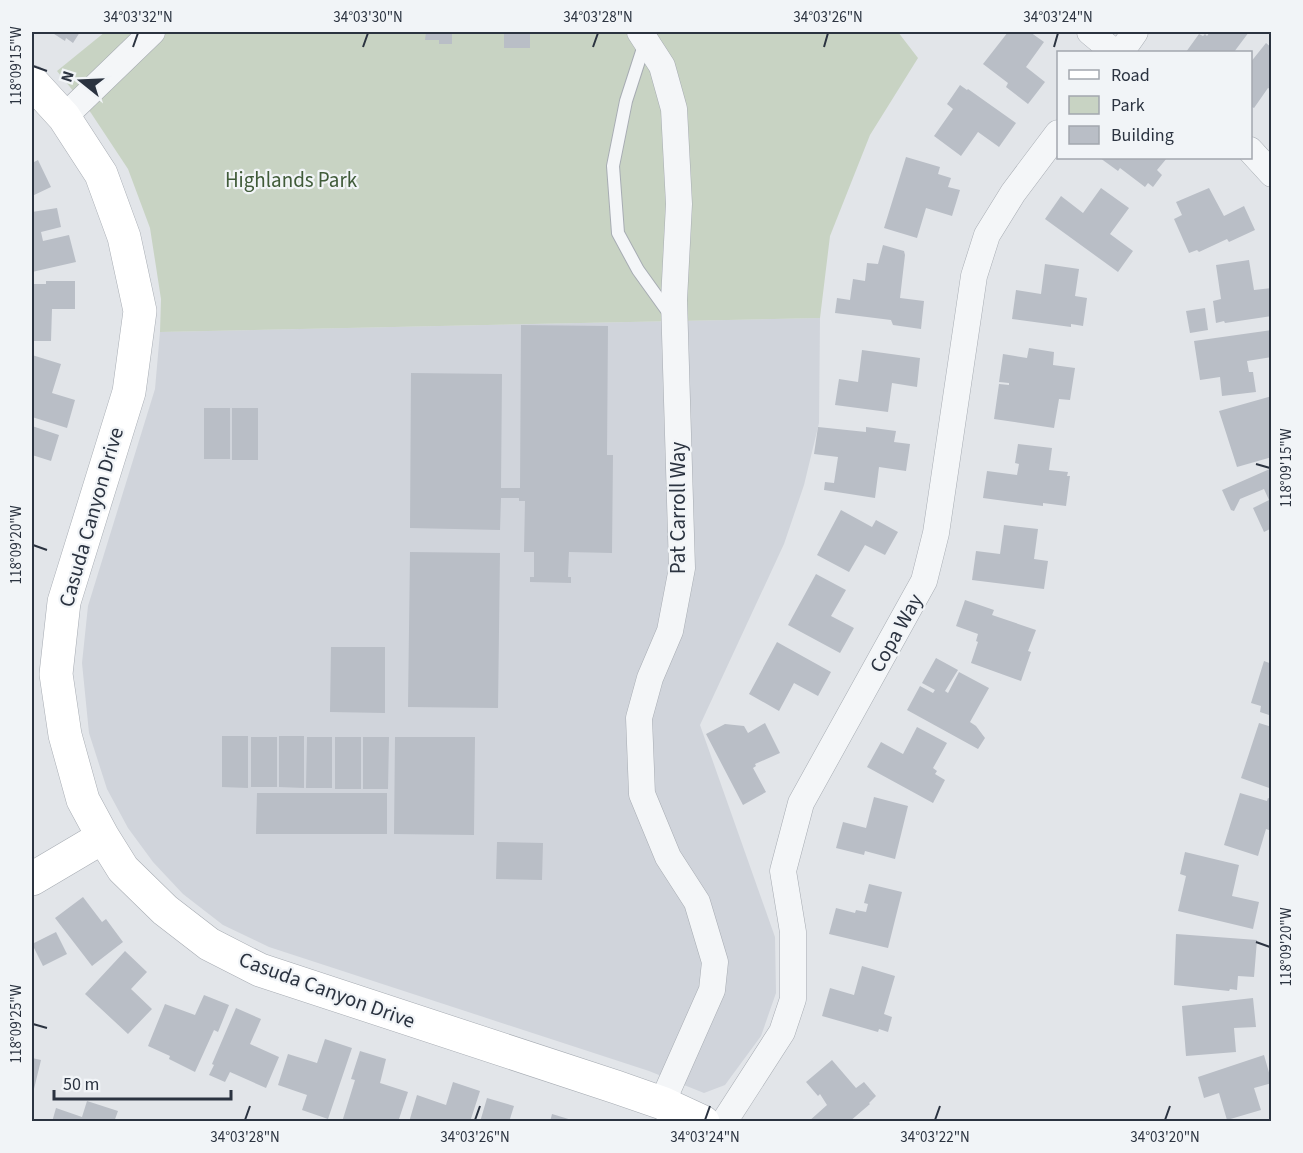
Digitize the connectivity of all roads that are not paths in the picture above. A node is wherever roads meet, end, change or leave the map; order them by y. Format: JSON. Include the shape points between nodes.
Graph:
{"nodes":[{"id":1,"x":152,"y":32,"type":"edge"},
{"id":2,"x":1090,"y":32,"type":"edge"},
{"id":3,"x":1135,"y":32,"type":"edge"},
{"id":4,"x":643,"y":36,"type":"edge"},
{"id":5,"x":1113,"y":51,"type":"edge"},
{"id":6,"x":1122,"y":51,"type":"edge"},
{"id":7,"x":32,"y":82,"type":"edge"},
{"id":8,"x":64,"y":117,"type":"junction"},
{"id":9,"x":1057,"y":137,"type":"edge"},
{"id":10,"x":1252,"y":151,"type":"edge"},
{"id":11,"x":1272,"y":174,"type":"edge"},
{"id":12,"x":675,"y":322,"type":"junction"},
{"id":13,"x":103,"y":837,"type":"junction"},
{"id":14,"x":32,"y":879,"type":"edge"},
{"id":15,"x":662,"y":1103,"type":"junction"},
{"id":16,"x":703,"y":1122,"type":"edge"},
{"id":17,"x":724,"y":1122,"type":"edge"}],
"edges":[{"from":1,"to":8,"type":"street"},
{"from":2,"to":5,"type":"street"},
{"from":3,"to":6,"type":"street"},
{"from":4,"to":12,"type":"street","name":"Pat Carroll Way","via":[[662,66],[674,109],[679,204]]},
{"from":4,"to":12,"type":"lane","via":[[613,166],[618,232],[638,270]]},
{"from":7,"to":8,"type":"street","name":"Casuda Canyon Drive"},
{"from":8,"to":13,"type":"street","name":"Casuda Canyon Drive","via":[[101,174],[124,237],[140,311],[129,392],[64,602],[56,674],[65,735],[83,800]]},
{"from":9,"to":17,"type":"street","name":"Copa Way","via":[[1013,193],[987,235],[974,276],[936,532],[924,581],[801,803],[783,871],[793,932],[794,999],[782,1032]]},
{"from":10,"to":11,"type":"street"},
{"from":12,"to":15,"type":"street","name":"Pat Carroll Way","via":[[682,568],[670,631],[639,718],[642,794],[668,857],[697,902],[714,962],[712,990]]},
{"from":13,"to":14,"type":"street"},
{"from":13,"to":15,"type":"street","name":"Casuda Canyon Drive","via":[[123,868],[165,910],[209,944],[260,970]]},
{"from":15,"to":16,"type":"street","name":"Casuda Canyon Drive"}]}
